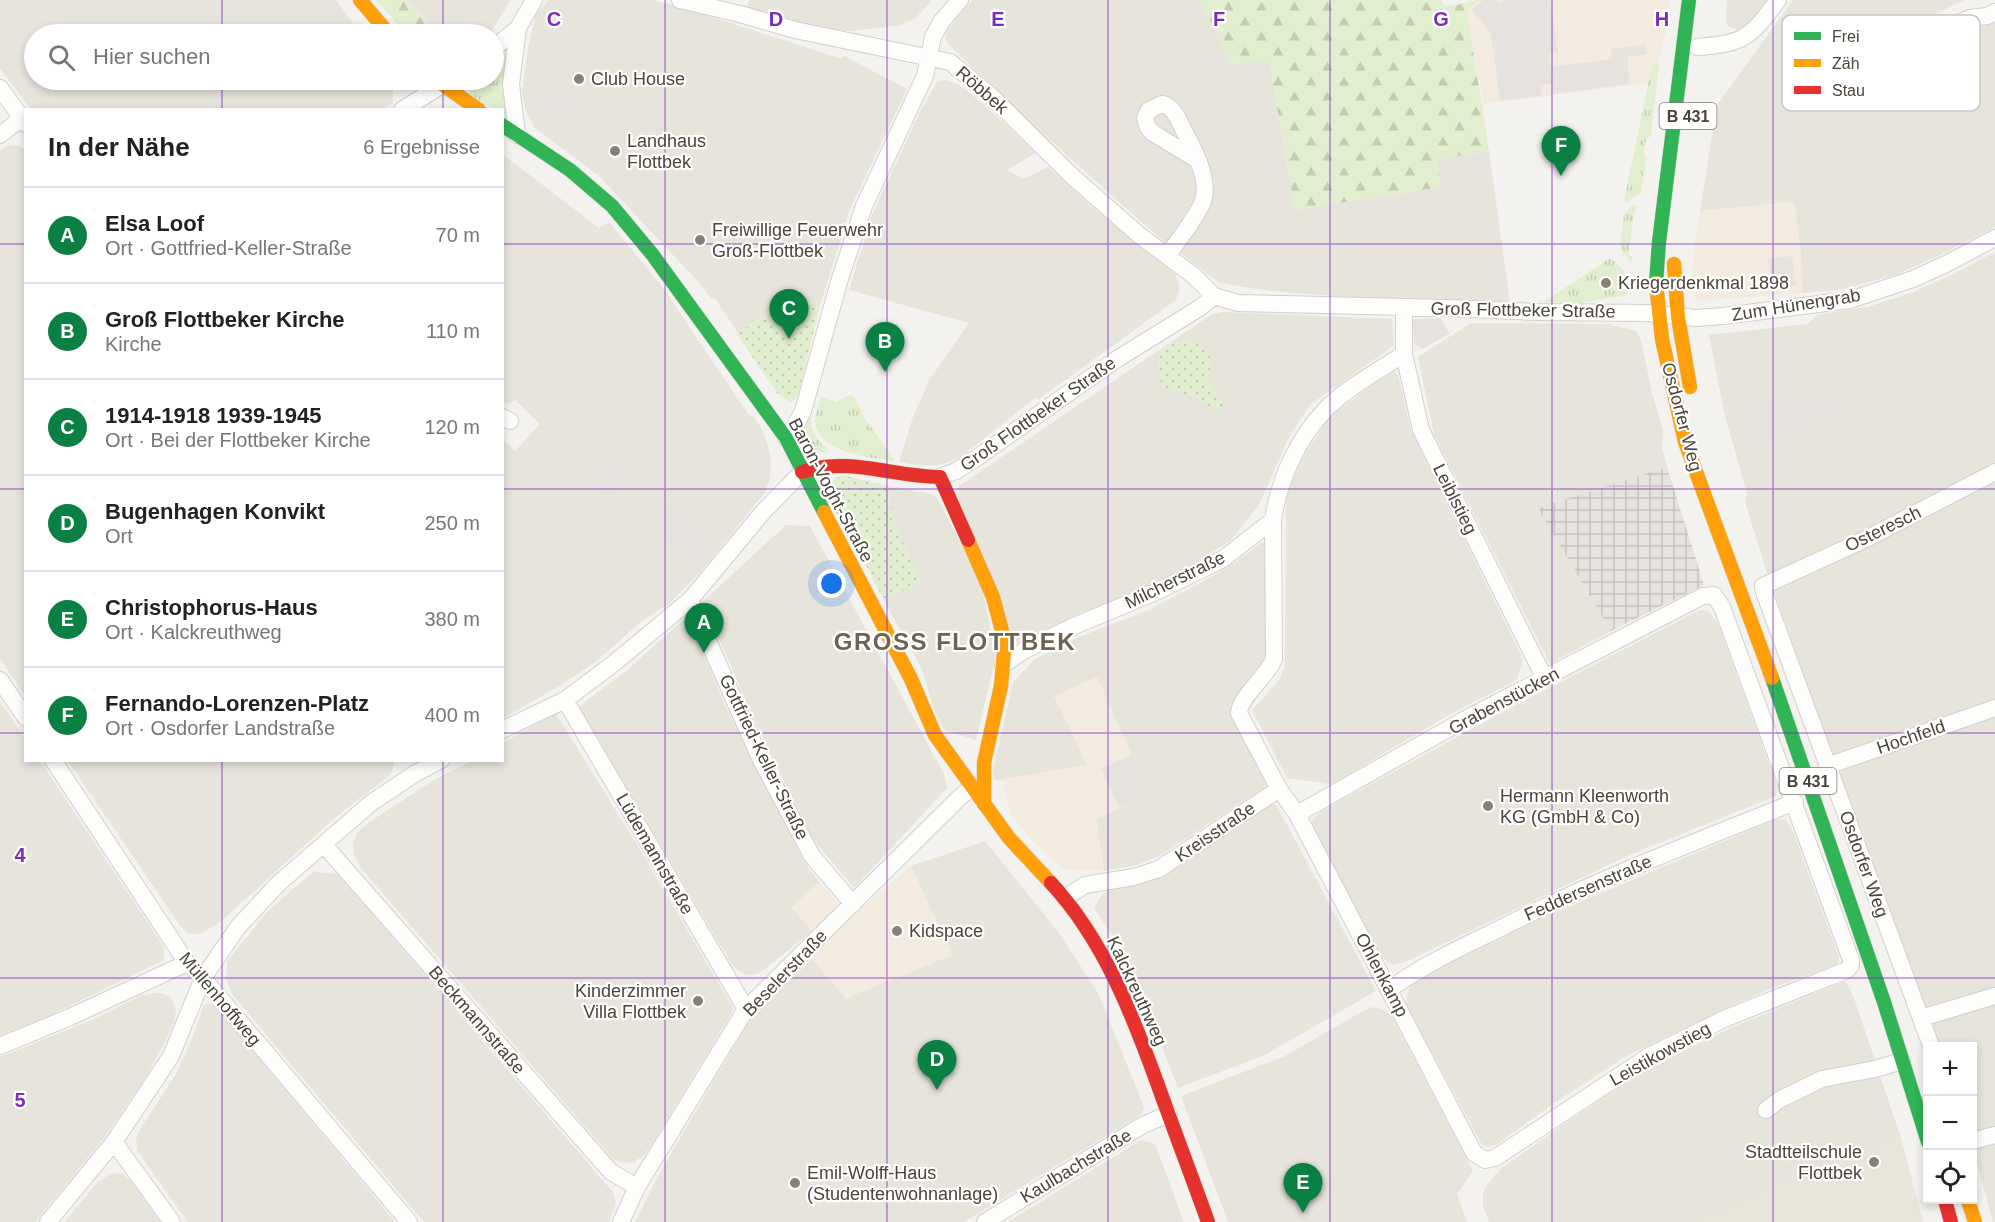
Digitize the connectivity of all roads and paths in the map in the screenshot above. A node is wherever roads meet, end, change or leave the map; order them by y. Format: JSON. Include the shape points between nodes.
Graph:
{"nodes":[{"id":1,"x":360,"y":0,"type":"edge"},
{"id":2,"x":534,"y":0,"type":"edge"},
{"id":3,"x":680,"y":0,"type":"edge"},
{"id":4,"x":960,"y":0,"type":"edge"},
{"id":5,"x":1689,"y":0,"type":"edge"},
{"id":6,"x":1701,"y":0,"type":"edge"},
{"id":7,"x":1778,"y":0,"type":"edge"},
{"id":8,"x":1995,"y":12,"type":"edge"},
{"id":9,"x":1980,"y":17,"type":"edge"},
{"id":10,"x":380,"y":24,"type":"edge"},
{"id":11,"x":518,"y":28,"type":"junction"},
{"id":12,"x":504,"y":40,"type":"edge"},
{"id":13,"x":1697,"y":47,"type":"junction"},
{"id":14,"x":930,"y":57,"type":"junction"},
{"id":15,"x":0,"y":88,"type":"edge"},
{"id":16,"x":430,"y":90,"type":"edge"},
{"id":17,"x":454,"y":90,"type":"edge"},
{"id":18,"x":405,"y":108,"type":"edge"},
{"id":19,"x":477,"y":108,"type":"edge"},
{"id":20,"x":24,"y":121,"type":"edge"},
{"id":21,"x":1688,"y":124,"type":"dead end"},
{"id":22,"x":510,"y":130,"type":"edge"},
{"id":23,"x":0,"y":135,"type":"edge"},
{"id":24,"x":1199,"y":161,"type":"dead end"},
{"id":25,"x":1995,"y":238,"type":"edge"},
{"id":26,"x":1674,"y":252,"type":"dead end"},
{"id":27,"x":1167,"y":256,"type":"junction"},
{"id":28,"x":1214,"y":296,"type":"junction"},
{"id":29,"x":1404,"y":307,"type":"junction"},
{"id":30,"x":1658,"y":314,"type":"junction"},
{"id":31,"x":1678,"y":317,"type":"junction"},
{"id":32,"x":1404,"y":354,"type":"junction"},
{"id":33,"x":1693,"y":400,"type":"dead end"},
{"id":34,"x":786,"y":438,"type":"junction"},
{"id":35,"x":1705,"y":456,"type":"dead end"},
{"id":36,"x":802,"y":472,"type":"junction"},
{"id":37,"x":1995,"y":472,"type":"edge"},
{"id":38,"x":940,"y":477,"type":"junction"},
{"id":39,"x":1714,"y":518,"type":"junction"},
{"id":40,"x":1273,"y":520,"type":"junction"},
{"id":41,"x":1729,"y":562,"type":"junction"},
{"id":42,"x":1769,"y":582,"type":"joint"},
{"id":43,"x":1714,"y":595,"type":"junction"},
{"id":44,"x":690,"y":600,"type":"junction"},
{"id":45,"x":1003,"y":665,"type":"junction"},
{"id":46,"x":1545,"y":679,"type":"junction"},
{"id":47,"x":0,"y":680,"type":"edge"},
{"id":48,"x":565,"y":700,"type":"junction"},
{"id":49,"x":1995,"y":708,"type":"edge"},
{"id":50,"x":24,"y":715,"type":"edge"},
{"id":51,"x":504,"y":729,"type":"edge"},
{"id":52,"x":985,"y":748,"type":"junction"},
{"id":53,"x":949,"y":754,"type":"junction"},
{"id":54,"x":55,"y":762,"type":"edge"},
{"id":55,"x":433,"y":762,"type":"edge"},
{"id":56,"x":1827,"y":766,"type":"junction"},
{"id":57,"x":413,"y":767,"type":"edge"},
{"id":58,"x":972,"y":787,"type":"junction"},
{"id":59,"x":1279,"y":789,"type":"junction"},
{"id":60,"x":1795,"y":802,"type":"junction"},
{"id":61,"x":984,"y":804,"type":"junction"},
{"id":62,"x":1297,"y":814,"type":"junction"},
{"id":63,"x":324,"y":845,"type":"junction"},
{"id":64,"x":1065,"y":898,"type":"junction"},
{"id":65,"x":853,"y":904,"type":"junction"},
{"id":66,"x":187,"y":963,"type":"junction"},
{"id":67,"x":203,"y":978,"type":"junction"},
{"id":68,"x":1390,"y":989,"type":"junction"},
{"id":69,"x":1995,"y":996,"type":"edge"},
{"id":70,"x":746,"y":1008,"type":"junction"},
{"id":71,"x":1921,"y":1018,"type":"junction"},
{"id":72,"x":1929,"y":1042,"type":"edge"},
{"id":73,"x":0,"y":1046,"type":"edge"},
{"id":74,"x":1908,"y":1058,"type":"junction"},
{"id":75,"x":1766,"y":1110,"type":"dead end"},
{"id":76,"x":1169,"y":1114,"type":"junction"},
{"id":77,"x":1923,"y":1121,"type":"edge"},
{"id":78,"x":1995,"y":1134,"type":"edge"},
{"id":79,"x":1977,"y":1139,"type":"edge"},
{"id":80,"x":114,"y":1142,"type":"junction"},
{"id":81,"x":1485,"y":1160,"type":"joint"},
{"id":82,"x":637,"y":1186,"type":"junction"},
{"id":83,"x":1946,"y":1204,"type":"edge"},
{"id":84,"x":1969,"y":1204,"type":"edge"},
{"id":85,"x":48,"y":1222,"type":"edge"},
{"id":86,"x":172,"y":1222,"type":"edge"},
{"id":87,"x":409,"y":1222,"type":"edge"},
{"id":88,"x":621,"y":1222,"type":"edge"},
{"id":89,"x":985,"y":1222,"type":"edge"},
{"id":90,"x":1208,"y":1222,"type":"edge"},
{"id":91,"x":1951,"y":1222,"type":"edge"},
{"id":92,"x":1975,"y":1222,"type":"edge"}],
"edges":[{"from":1,"to":10,"type":"street"},
{"from":2,"to":11,"type":"street"},
{"from":3,"to":14,"type":"street","name":"Röbbek","via":[[814,34]]},
{"from":4,"to":14,"type":"street","via":[[933,37]]},
{"from":5,"to":30,"type":"street","number":"B 431","via":[[1659,242]]},
{"from":6,"to":13,"type":"street","number":"B 431"},
{"from":7,"to":13,"type":"street","via":[[1743,39]]},
{"from":8,"to":9,"type":"street"},
{"from":11,"to":12,"type":"street"},
{"from":11,"to":22,"type":"street"},
{"from":13,"to":21,"type":"street","number":"B 431"},
{"from":14,"to":27,"type":"street","name":"Röbbek","via":[[950,62],[990,95],[1073,177]]},
{"from":14,"to":34,"type":"street","via":[[925,76],[864,206],[803,411]]},
{"from":15,"to":20,"type":"street"},
{"from":16,"to":18,"type":"street"},
{"from":17,"to":19,"type":"street"},
{"from":20,"to":23,"type":"street"},
{"from":22,"to":34,"type":"street","name":"Baron-Voght-Straße","via":[[612,206]]},
{"from":24,"to":27,"type":"street","via":[[1204,187],[1202,202]]},
{"from":25,"to":31,"type":"street","name":"Zum Hünengrab","via":[[1913,279],[1850,300],[1723,316]]},
{"from":26,"to":31,"type":"street","name":"Osdorfer Weg"},
{"from":27,"to":28,"type":"street","name":"Röbbek"},
{"from":28,"to":29,"type":"street","name":"Groß Flottbeker Straße","via":[[1238,303]]},
{"from":28,"to":38,"type":"street","name":"Groß Flottbeker Straße","via":[[968,464]]},
{"from":29,"to":30,"type":"street","name":"Groß Flottbeker Straße"},
{"from":29,"to":32,"type":"street","name":"Leiblstieg"},
{"from":30,"to":31,"type":"street","name":"Zum Hünengrab"},
{"from":30,"to":39,"type":"street","name":"Osdorfer Weg","number":"B 431","via":[[1680,425]]},
{"from":31,"to":33,"type":"street","name":"Osdorfer Weg"},
{"from":32,"to":40,"type":"street","via":[[1326,410],[1283,476]]},
{"from":32,"to":46,"type":"street","name":"Leiblstieg","via":[[1421,430]]},
{"from":34,"to":36,"type":"street","name":"Baron-Voght-Straße"},
{"from":35,"to":39,"type":"street","name":"Osdorfer Weg","number":"B 431"},
{"from":36,"to":38,"type":"street","name":"Groß Flottbeker Straße","via":[[844,465]]},
{"from":36,"to":44,"type":"street","via":[[763,512]]},
{"from":36,"to":53,"type":"street","name":"Baron-Voght-Straße","via":[[911,679],[932,728]]},
{"from":37,"to":42,"type":"street","name":"Osteresch","via":[[1866,539]]},
{"from":38,"to":45,"type":"street","via":[[991,590],[1004,634]]},
{"from":39,"to":41,"type":"street","name":"Osdorfer Weg","number":"B 431"},
{"from":40,"to":45,"type":"street","name":"Milcherstraße","via":[[1223,559],[1074,626]]},
{"from":40,"to":59,"type":"street","via":[[1274,659],[1239,710]]},
{"from":41,"to":43,"type":"street"},
{"from":41,"to":74,"type":"street","name":"Osdorfer Weg","number":"B 431","via":[[1884,1002],[1906,1036]]},
{"from":42,"to":56,"type":"street","name":"Osdorfer Weg","via":[[1763,586],[1764,592]]},
{"from":43,"to":46,"type":"street","name":"Grabenstücken","via":[[1703,596]]},
{"from":43,"to":60,"type":"street","via":[[1722,607]]},
{"from":44,"to":48,"type":"street"},
{"from":44,"to":65,"type":"street","name":"Gottfried-Keller-Straße","via":[[760,758],[812,856]]},
{"from":45,"to":52,"type":"street"},
{"from":46,"to":62,"type":"street","name":"Grabenstücken"},
{"from":47,"to":50,"type":"street"},
{"from":48,"to":51,"type":"street"},
{"from":48,"to":70,"type":"street","name":"Lüdemannstraße"},
{"from":49,"to":56,"type":"street","name":"Hochfeld"},
{"from":52,"to":53,"type":"street","via":[[969,755]]},
{"from":52,"to":61,"type":"street"},
{"from":53,"to":58,"type":"street","name":"Baron-Voght-Straße"},
{"from":54,"to":66,"type":"street","name":"Müllenhoffweg"},
{"from":55,"to":57,"type":"street"},
{"from":56,"to":71,"type":"street","name":"Osdorfer Weg"},
{"from":57,"to":63,"type":"street"},
{"from":58,"to":61,"type":"street","name":"Baron-Voght-Straße"},
{"from":58,"to":65,"type":"street","name":"Beselerstraße"},
{"from":59,"to":62,"type":"street","name":"Ohlenkamp"},
{"from":59,"to":64,"type":"street","name":"Kreisstraße","via":[[1159,869],[1085,885]]},
{"from":60,"to":68,"type":"street","name":"Feddersenstraße","via":[[1548,904],[1415,970]]},
{"from":60,"to":81,"type":"street","name":"Leistikowstieg","via":[[1851,960],[1847,970],[1724,1019],[1649,1056],[1495,1158]]},
{"from":61,"to":64,"type":"street","name":"Kalckreuthweg","via":[[1009,838]]},
{"from":62,"to":68,"type":"street","name":"Ohlenkamp"},
{"from":63,"to":67,"type":"street","via":[[238,927]]},
{"from":63,"to":82,"type":"street","name":"Beckmannstraße","via":[[610,1172]]},
{"from":64,"to":76,"type":"street","name":"Kalckreuthweg","via":[[1124,997]]},
{"from":65,"to":70,"type":"street","name":"Beselerstraße"},
{"from":66,"to":67,"type":"street","name":"Müllenhoffweg"},
{"from":66,"to":73,"type":"street"},
{"from":67,"to":80,"type":"street","via":[[171,1056]]},
{"from":67,"to":87,"type":"street","name":"Müllenhoffweg"},
{"from":68,"to":81,"type":"street","name":"Ohlenkamp","via":[[1474,1153]]},
{"from":69,"to":71,"type":"street"},
{"from":70,"to":82,"type":"street","name":"Beselerstraße"},
{"from":71,"to":72,"type":"street","name":"Osdorfer Weg"},
{"from":74,"to":75,"type":"street","via":[[1822,1079]]},
{"from":74,"to":77,"type":"street","name":"Osdorfer Weg","number":"B 431"},
{"from":76,"to":89,"type":"street","name":"Kaulbachstraße","via":[[1143,1125]]},
{"from":76,"to":90,"type":"street","name":"Kalckreuthweg"},
{"from":78,"to":79,"type":"street"},
{"from":80,"to":85,"type":"street"},
{"from":80,"to":86,"type":"street"},
{"from":82,"to":88,"type":"street","name":"Beselerstraße"},
{"from":83,"to":91,"type":"street"},
{"from":84,"to":92,"type":"street"}]}
